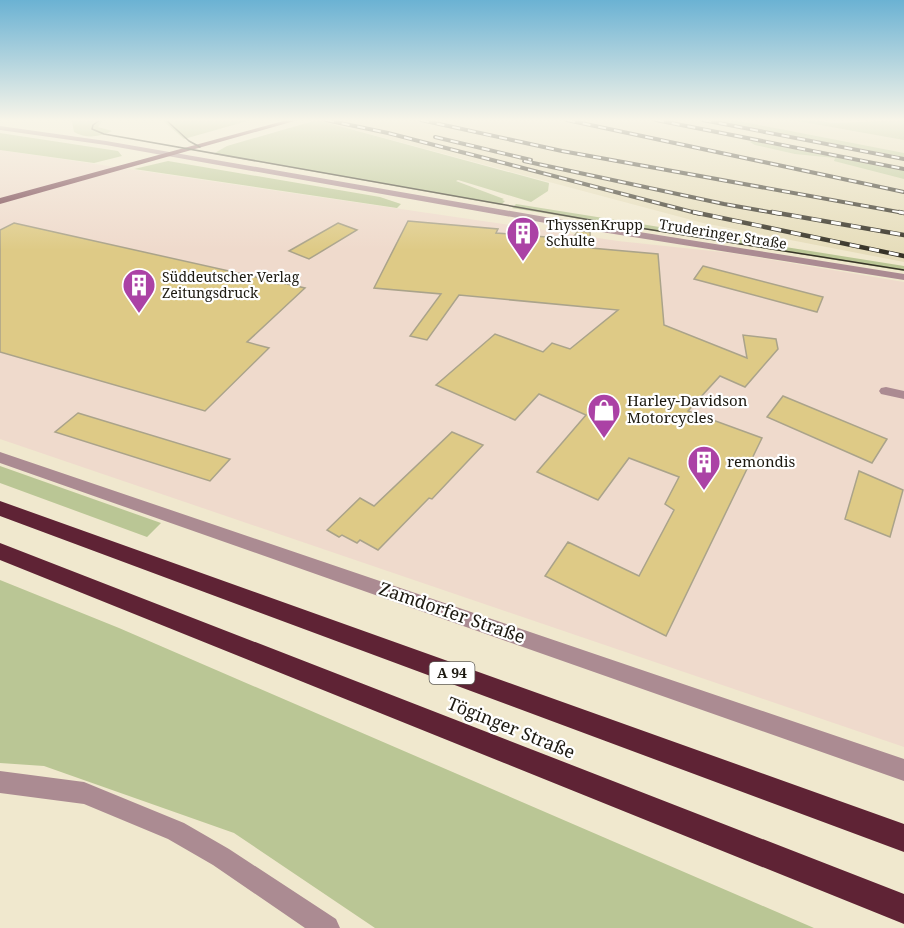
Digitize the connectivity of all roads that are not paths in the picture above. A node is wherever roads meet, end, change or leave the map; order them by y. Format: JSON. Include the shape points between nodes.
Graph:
{"nodes":[{"id":1,"x":136,"y":163,"type":"edge"},
{"id":2,"x":223,"y":163,"type":"edge"},
{"id":3,"x":0,"y":201,"type":"edge"},
{"id":4,"x":904,"y":277,"type":"edge"},
{"id":5,"x":886,"y":391,"type":"dead end"},
{"id":6,"x":904,"y":395,"type":"edge"},
{"id":7,"x":0,"y":457,"type":"edge"},
{"id":8,"x":0,"y":508,"type":"edge"},
{"id":9,"x":0,"y":551,"type":"edge"},
{"id":10,"x":904,"y":770,"type":"edge"},
{"id":11,"x":0,"y":782,"type":"edge"},
{"id":12,"x":904,"y":838,"type":"edge"},
{"id":13,"x":904,"y":909,"type":"edge"},
{"id":14,"x":327,"y":928,"type":"edge"}],
"edges":[{"from":1,"to":3,"type":"main road"},
{"from":2,"to":4,"type":"street","name":"Truderinger Straße"},
{"from":5,"to":6,"type":"street"},
{"from":7,"to":10,"type":"street","name":"Zamdorfer Straße"},
{"from":8,"to":12,"type":"highway","name":"Töginger Straße","number":"A 94"},
{"from":9,"to":13,"type":"highway","name":"Töginger Straße"},
{"from":11,"to":14,"type":"street","via":[[84,793],[176,831]]}]}
